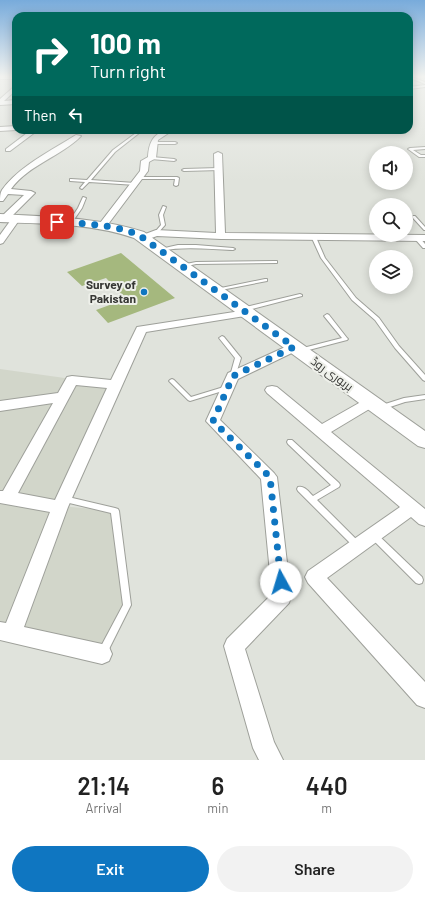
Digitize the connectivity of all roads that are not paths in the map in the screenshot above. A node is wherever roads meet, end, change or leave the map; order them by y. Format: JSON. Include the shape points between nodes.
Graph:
{"nodes":[{"id":1,"x":12,"y":128,"type":"edge"},
{"id":2,"x":0,"y":129,"type":"edge"},
{"id":3,"x":30,"y":134,"type":"edge"},
{"id":4,"x":137,"y":134,"type":"edge"},
{"id":5,"x":160,"y":134,"type":"edge"},
{"id":6,"x":78,"y":136,"type":"dead end"},
{"id":7,"x":153,"y":143,"type":"junction"},
{"id":8,"x":175,"y":143,"type":"dead end"},
{"id":9,"x":419,"y":144,"type":"dead end"},
{"id":10,"x":425,"y":147,"type":"edge"},
{"id":11,"x":8,"y":150,"type":"dead end"},
{"id":12,"x":218,"y":154,"type":"dead end"},
{"id":13,"x":425,"y":156,"type":"edge"},
{"id":14,"x":152,"y":158,"type":"junction"},
{"id":15,"x":174,"y":160,"type":"dead end"},
{"id":16,"x":219,"y":169,"type":"junction"},
{"id":17,"x":184,"y":170,"type":"dead end"},
{"id":18,"x":71,"y":180,"type":"dead end"},
{"id":19,"x":137,"y":181,"type":"junction"},
{"id":20,"x":87,"y":182,"type":"junction"},
{"id":21,"x":176,"y":185,"type":"dead end"},
{"id":22,"x":82,"y":188,"type":"dead end"},
{"id":23,"x":5,"y":191,"type":"junction"},
{"id":24,"x":84,"y":198,"type":"dead end"},
{"id":25,"x":0,"y":199,"type":"edge"},
{"id":26,"x":164,"y":207,"type":"dead end"},
{"id":27,"x":414,"y":217,"type":"dead end"},
{"id":28,"x":7,"y":218,"type":"edge"},
{"id":29,"x":70,"y":223,"type":"junction"},
{"id":30,"x":103,"y":225,"type":"junction"},
{"id":31,"x":425,"y":229,"type":"edge"},
{"id":32,"x":149,"y":236,"type":"junction"},
{"id":33,"x":221,"y":236,"type":"junction"},
{"id":34,"x":313,"y":236,"type":"junction"},
{"id":35,"x":421,"y":238,"type":"edge"},
{"id":36,"x":0,"y":241,"type":"edge"},
{"id":37,"x":425,"y":247,"type":"edge"},
{"id":38,"x":233,"y":249,"type":"dead end"},
{"id":39,"x":160,"y":250,"type":"junction"},
{"id":40,"x":275,"y":262,"type":"dead end"},
{"id":41,"x":182,"y":266,"type":"junction"},
{"id":42,"x":265,"y":280,"type":"dead end"},
{"id":43,"x":215,"y":290,"type":"junction"},
{"id":44,"x":300,"y":295,"type":"dead end"},
{"id":45,"x":245,"y":311,"type":"junction"},
{"id":46,"x":327,"y":316,"type":"dead end"},
{"id":47,"x":222,"y":338,"type":"dead end"},
{"id":48,"x":297,"y":349,"type":"junction"},
{"id":49,"x":425,"y":379,"type":"edge"},
{"id":50,"x":172,"y":381,"type":"dead end"},
{"id":51,"x":230,"y":382,"type":"junction"},
{"id":52,"x":116,"y":385,"type":"junction"},
{"id":53,"x":272,"y":390,"type":"dead end"},
{"id":54,"x":425,"y":396,"type":"edge"},
{"id":55,"x":62,"y":397,"type":"junction"},
{"id":56,"x":375,"y":405,"type":"junction"},
{"id":57,"x":0,"y":406,"type":"edge"},
{"id":58,"x":322,"y":431,"type":"junction"},
{"id":59,"x":425,"y":441,"type":"edge"},
{"id":60,"x":290,"y":442,"type":"dead end"},
{"id":61,"x":301,"y":489,"type":"dead end"},
{"id":62,"x":4,"y":498,"type":"edge"},
{"id":63,"x":312,"y":500,"type":"junction"},
{"id":64,"x":62,"y":503,"type":"junction"},
{"id":65,"x":412,"y":507,"type":"junction"},
{"id":66,"x":425,"y":519,"type":"edge"},
{"id":67,"x":366,"y":541,"type":"junction"},
{"id":68,"x":419,"y":580,"type":"dead end"},
{"id":69,"x":6,"y":632,"type":"edge"},
{"id":70,"x":102,"y":654,"type":"joint"},
{"id":71,"x":425,"y":697,"type":"edge"},
{"id":72,"x":272,"y":760,"type":"edge"}],
"edges":[{"from":1,"to":2,"type":"street"},
{"from":3,"to":11,"type":"street"},
{"from":4,"to":20,"type":"lane","via":[[114,151]]},
{"from":5,"to":7,"type":"street"},
{"from":6,"to":23,"type":"street","via":[[38,162],[12,182]]},
{"from":7,"to":8,"type":"lane"},
{"from":7,"to":14,"type":"street"},
{"from":9,"to":10,"type":"lane"},
{"from":10,"to":13,"type":"lane","via":[[410,149],[420,156]]},
{"from":12,"to":16,"type":"street"},
{"from":14,"to":15,"type":"lane"},
{"from":14,"to":19,"type":"street","via":[[145,161],[144,171]]},
{"from":16,"to":17,"type":"lane"},
{"from":16,"to":33,"type":"street"},
{"from":18,"to":20,"type":"lane"},
{"from":19,"to":20,"type":"lane"},
{"from":19,"to":21,"type":"lane","via":[[177,178]]},
{"from":19,"to":30,"type":"street"},
{"from":20,"to":22,"type":"lane"},
{"from":23,"to":25,"type":"street"},
{"from":23,"to":28,"type":"street","via":[[31,193]]},
{"from":24,"to":29,"type":"lane"},
{"from":26,"to":32,"type":"lane","via":[[163,225]]},
{"from":27,"to":31,"type":"lane"},
{"from":28,"to":29,"type":"main road","name":"بریوری روڈ"},
{"from":28,"to":36,"type":"street"},
{"from":29,"to":30,"type":"main road","name":"بریوری روڈ"},
{"from":30,"to":32,"type":"main road","name":"بریوری روڈ"},
{"from":32,"to":33,"type":"street"},
{"from":32,"to":39,"type":"main road","name":"بریوری روڈ"},
{"from":33,"to":34,"type":"street"},
{"from":34,"to":35,"type":"street"},
{"from":34,"to":49,"type":"lane","via":[[323,258],[350,293],[377,319]]},
{"from":35,"to":37,"type":"lane"},
{"from":38,"to":39,"type":"lane","via":[[189,247]]},
{"from":39,"to":41,"type":"main road","name":"بریوری روڈ"},
{"from":40,"to":41,"type":"lane","via":[[196,263]]},
{"from":41,"to":43,"type":"main road","name":"بریوری روڈ"},
{"from":42,"to":43,"type":"lane"},
{"from":43,"to":45,"type":"main road","name":"بریوری روڈ"},
{"from":44,"to":45,"type":"lane"},
{"from":45,"to":48,"type":"main road","name":"بریوری روڈ"},
{"from":45,"to":52,"type":"street","via":[[141,328]]},
{"from":46,"to":48,"type":"lane","via":[[345,339]]},
{"from":47,"to":51,"type":"lane","via":[[238,358]]},
{"from":48,"to":51,"type":"street"},
{"from":48,"to":56,"type":"main road","name":"بریوری روڈ"},
{"from":50,"to":51,"type":"lane","via":[[190,399]]},
{"from":51,"to":72,"type":"street","via":[[213,421],[270,477],[282,597],[234,646],[264,748]]},
{"from":52,"to":55,"type":"street","via":[[72,380]]},
{"from":52,"to":64,"type":"street"},
{"from":53,"to":58,"type":"street"},
{"from":54,"to":56,"type":"lane"},
{"from":55,"to":57,"type":"street"},
{"from":55,"to":62,"type":"street"},
{"from":56,"to":58,"type":"street"},
{"from":56,"to":59,"type":"main road","name":"بریوری روڈ"},
{"from":58,"to":65,"type":"street"},
{"from":60,"to":63,"type":"lane","via":[[336,485]]},
{"from":61,"to":63,"type":"lane"},
{"from":62,"to":64,"type":"street"},
{"from":63,"to":67,"type":"lane"},
{"from":64,"to":69,"type":"street"},
{"from":64,"to":70,"type":"lane","via":[[115,511],[127,605]]},
{"from":65,"to":66,"type":"street"},
{"from":65,"to":67,"type":"street"},
{"from":67,"to":68,"type":"lane"},
{"from":67,"to":71,"type":"street","via":[[314,577]]},
{"from":69,"to":70,"type":"street"}]}
